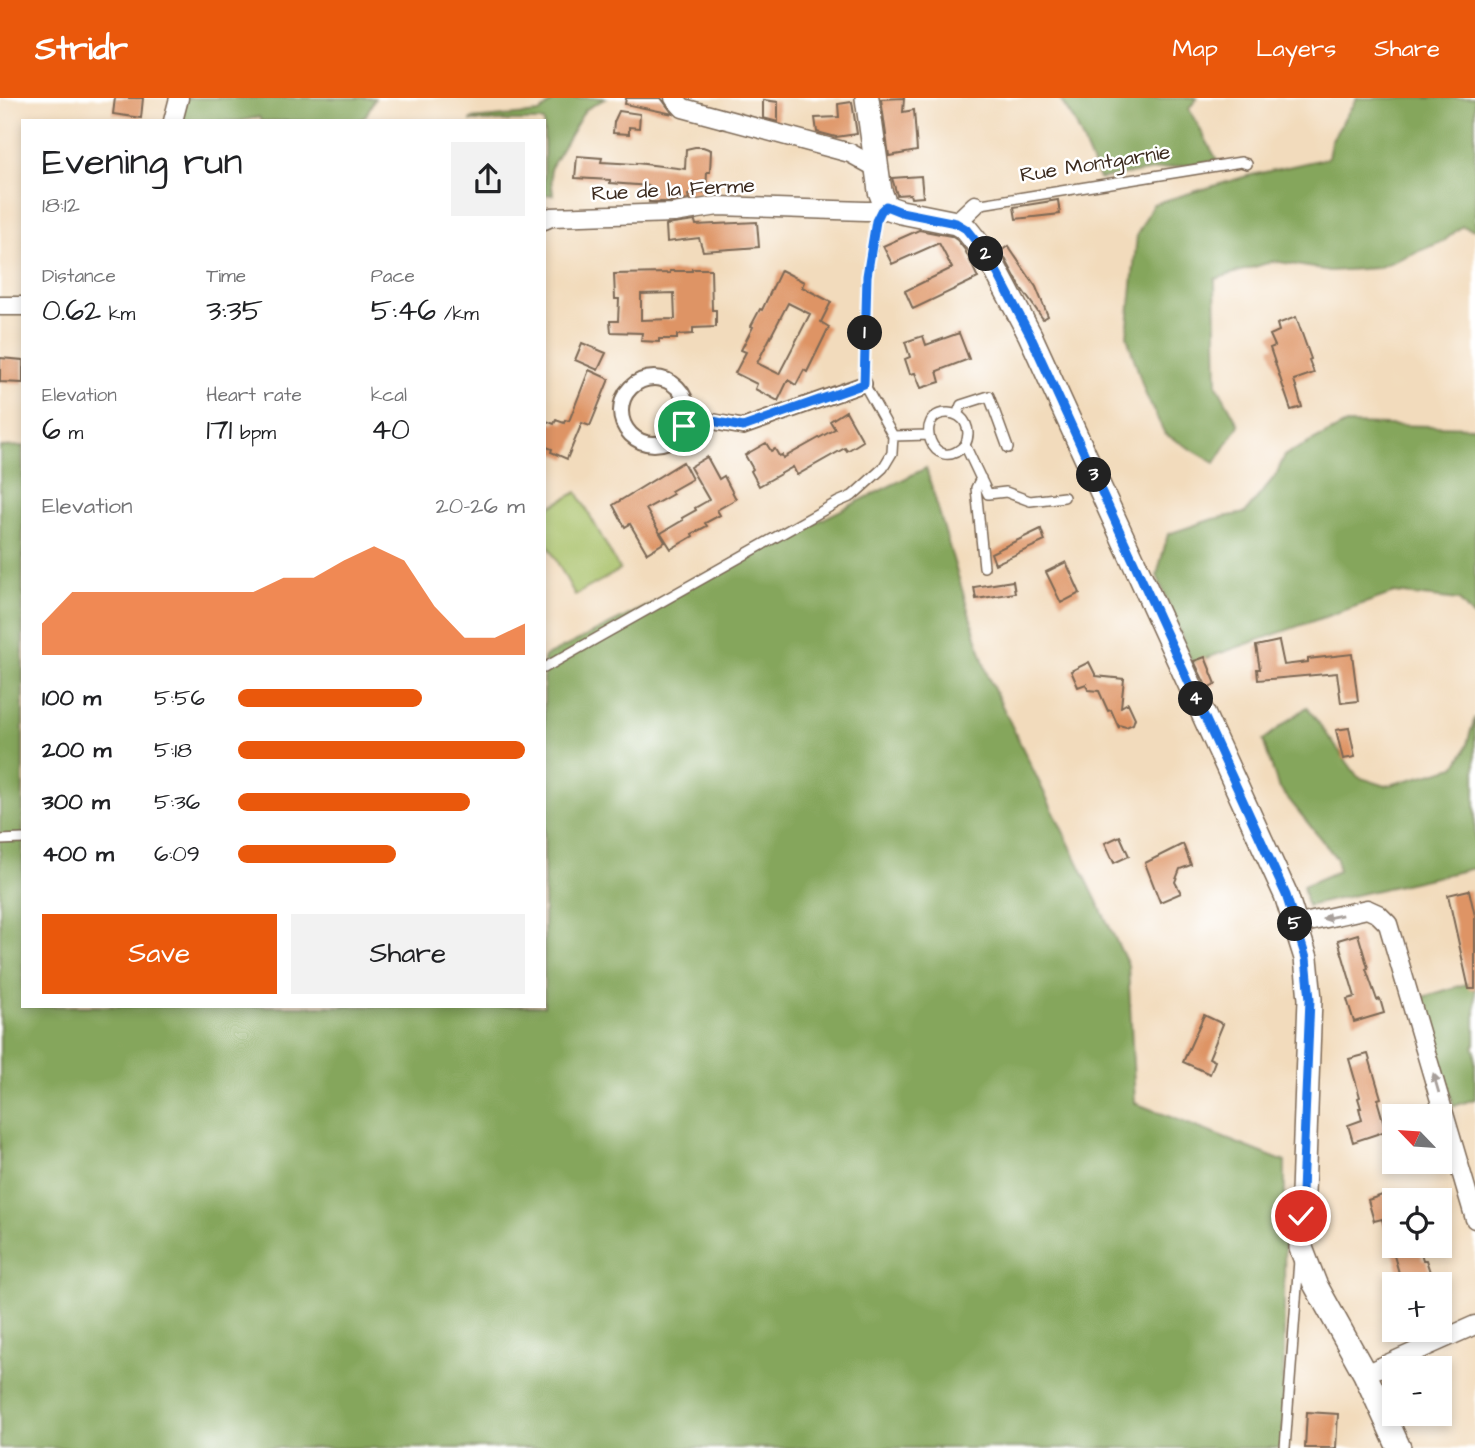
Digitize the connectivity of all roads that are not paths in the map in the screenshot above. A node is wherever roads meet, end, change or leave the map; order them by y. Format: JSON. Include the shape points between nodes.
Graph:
{"nodes":[{"id":1,"x":179,"y":98,"type":"edge"},
{"id":2,"x":674,"y":98,"type":"edge"},
{"id":3,"x":867,"y":98,"type":"edge"},
{"id":4,"x":174,"y":119,"type":"edge"},
{"id":5,"x":1247,"y":164,"type":"dead end"},
{"id":6,"x":877,"y":168,"type":"junction"},
{"id":7,"x":975,"y":205,"type":"joint"},
{"id":8,"x":884,"y":209,"type":"junction"},
{"id":9,"x":546,"y":218,"type":"edge"},
{"id":10,"x":956,"y":223,"type":"junction"},
{"id":11,"x":0,"y":306,"type":"edge"},
{"id":12,"x":21,"y":306,"type":"edge"},
{"id":13,"x":864,"y":384,"type":"junction"},
{"id":14,"x":957,"y":415,"type":"junction"},
{"id":15,"x":687,"y":416,"type":"junction"},
{"id":16,"x":928,"y":435,"type":"junction"},
{"id":17,"x":893,"y":436,"type":"junction"},
{"id":18,"x":965,"y":445,"type":"junction"},
{"id":19,"x":1009,"y":448,"type":"dead end"},
{"id":20,"x":981,"y":478,"type":"junction"},
{"id":21,"x":1064,"y":497,"type":"dead end"},
{"id":22,"x":984,"y":567,"type":"dead end"},
{"id":23,"x":546,"y":667,"type":"edge"},
{"id":24,"x":21,"y":839,"type":"edge"},
{"id":25,"x":0,"y":840,"type":"edge"},
{"id":26,"x":1295,"y":925,"type":"junction"},
{"id":27,"x":1475,"y":1219,"type":"edge"},
{"id":28,"x":1301,"y":1248,"type":"junction"},
{"id":29,"x":1475,"y":1325,"type":"edge"},
{"id":30,"x":1365,"y":1374,"type":"junction"},
{"id":31,"x":1285,"y":1448,"type":"edge"},
{"id":32,"x":1399,"y":1448,"type":"edge"}],
"edges":[{"from":1,"to":4,"type":"street"},
{"from":2,"to":6,"type":"street","via":[[683,108],[850,153]]},
{"from":3,"to":6,"type":"street"},
{"from":5,"to":7,"type":"lane","name":"Rue Montgarnie"},
{"from":6,"to":8,"type":"street"},
{"from":7,"to":10,"type":"street","name":"Rue Montgarnie"},
{"from":8,"to":9,"type":"street","name":"Rue de la Ferme","via":[[718,206],[674,213]]},
{"from":8,"to":10,"type":"street"},
{"from":8,"to":13,"type":"lane","via":[[876,221],[867,276]]},
{"from":10,"to":26,"type":"street","via":[[990,259],[1030,335],[1286,895]]},
{"from":11,"to":12,"type":"street"},
{"from":13,"to":15,"type":"street","via":[[743,427]]},
{"from":13,"to":17,"type":"lane"},
{"from":14,"to":16,"type":"lane","via":[[937,417]]},
{"from":14,"to":18,"type":"lane","via":[[969,432]]},
{"from":14,"to":19,"type":"lane","via":[[961,405],[989,396]]},
{"from":15,"to":15,"type":"street","via":[[680,390],[655,378],[630,389],[622,406],[624,425],[645,443],[672,439]]},
{"from":16,"to":17,"type":"lane"},
{"from":16,"to":18,"type":"lane","via":[[934,448],[947,454]]},
{"from":17,"to":23,"type":"lane","via":[[892,453],[883,468],[852,496]]},
{"from":18,"to":20,"type":"lane"},
{"from":20,"to":21,"type":"lane","via":[[988,494],[1006,492],[1030,501]]},
{"from":20,"to":22,"type":"lane","via":[[976,488]]},
{"from":24,"to":25,"type":"lane"},
{"from":27,"to":26,"type":"street","one_way":true,"via":[[1388,924],[1367,909]]},
{"from":26,"to":28,"type":"street","via":[[1306,958],[1310,999]]},
{"from":28,"to":30,"type":"street","via":[[1315,1284]]},
{"from":28,"to":31,"type":"lane"},
{"from":29,"to":30,"type":"street"},
{"from":30,"to":32,"type":"street"}]}
